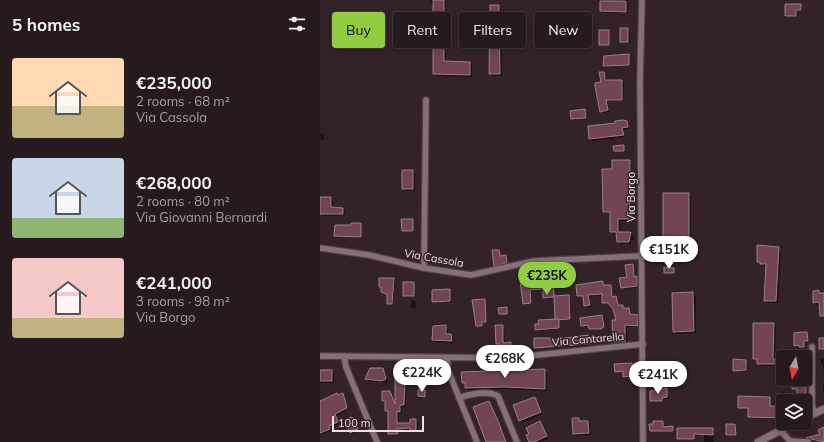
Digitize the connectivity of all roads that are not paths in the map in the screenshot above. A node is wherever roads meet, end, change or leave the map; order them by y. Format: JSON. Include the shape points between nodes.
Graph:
{"nodes":[{"id":1,"x":642,"y":0,"type":"edge"},
{"id":2,"x":426,"y":100,"type":"dead end"},
{"id":3,"x":320,"y":248,"type":"edge"},
{"id":4,"x":641,"y":256,"type":"junction"},
{"id":5,"x":424,"y":268,"type":"junction"},
{"id":6,"x":643,"y":344,"type":"junction"},
{"id":7,"x":812,"y":347,"type":"dead end"},
{"id":8,"x":320,"y":356,"type":"edge"},
{"id":9,"x":344,"y":356,"type":"junction"},
{"id":10,"x":448,"y":358,"type":"junction"},
{"id":11,"x":459,"y":398,"type":"junction"},
{"id":12,"x":824,"y":409,"type":"edge"},
{"id":13,"x":814,"y":414,"type":"joint"},
{"id":14,"x":780,"y":430,"type":"joint"},
{"id":15,"x":377,"y":442,"type":"edge"},
{"id":16,"x":477,"y":442,"type":"edge"},
{"id":17,"x":517,"y":442,"type":"edge"},
{"id":18,"x":643,"y":442,"type":"edge"},
{"id":19,"x":758,"y":442,"type":"edge"},
{"id":20,"x":808,"y":442,"type":"edge"}],
"edges":[{"from":1,"to":4,"type":"street","name":"Via Borgo"},
{"from":2,"to":5,"type":"street"},
{"from":3,"to":5,"type":"street","name":"Via Cassola","via":[[369,255]]},
{"from":4,"to":5,"type":"street","name":"Via Cassola","via":[[534,261],[471,275]]},
{"from":4,"to":6,"type":"street","name":"Via Borgo"},
{"from":6,"to":10,"type":"street","name":"Via Cantarella","via":[[509,358]]},
{"from":6,"to":18,"type":"street","name":"Via Borgo"},
{"from":7,"to":13,"type":"street"},
{"from":8,"to":9,"type":"street","name":"Via Cantarella"},
{"from":9,"to":10,"type":"street","name":"Via Cantarella"},
{"from":9,"to":15,"type":"street","via":[[346,367]]},
{"from":10,"to":11,"type":"street","via":[[448,370]]},
{"from":11,"to":16,"type":"street"},
{"from":11,"to":17,"type":"street","via":[[471,394],[498,396]]},
{"from":12,"to":13,"type":"main road"},
{"from":14,"to":19,"type":"main road"},
{"from":14,"to":20,"type":"street","via":[[790,441]]}]}
